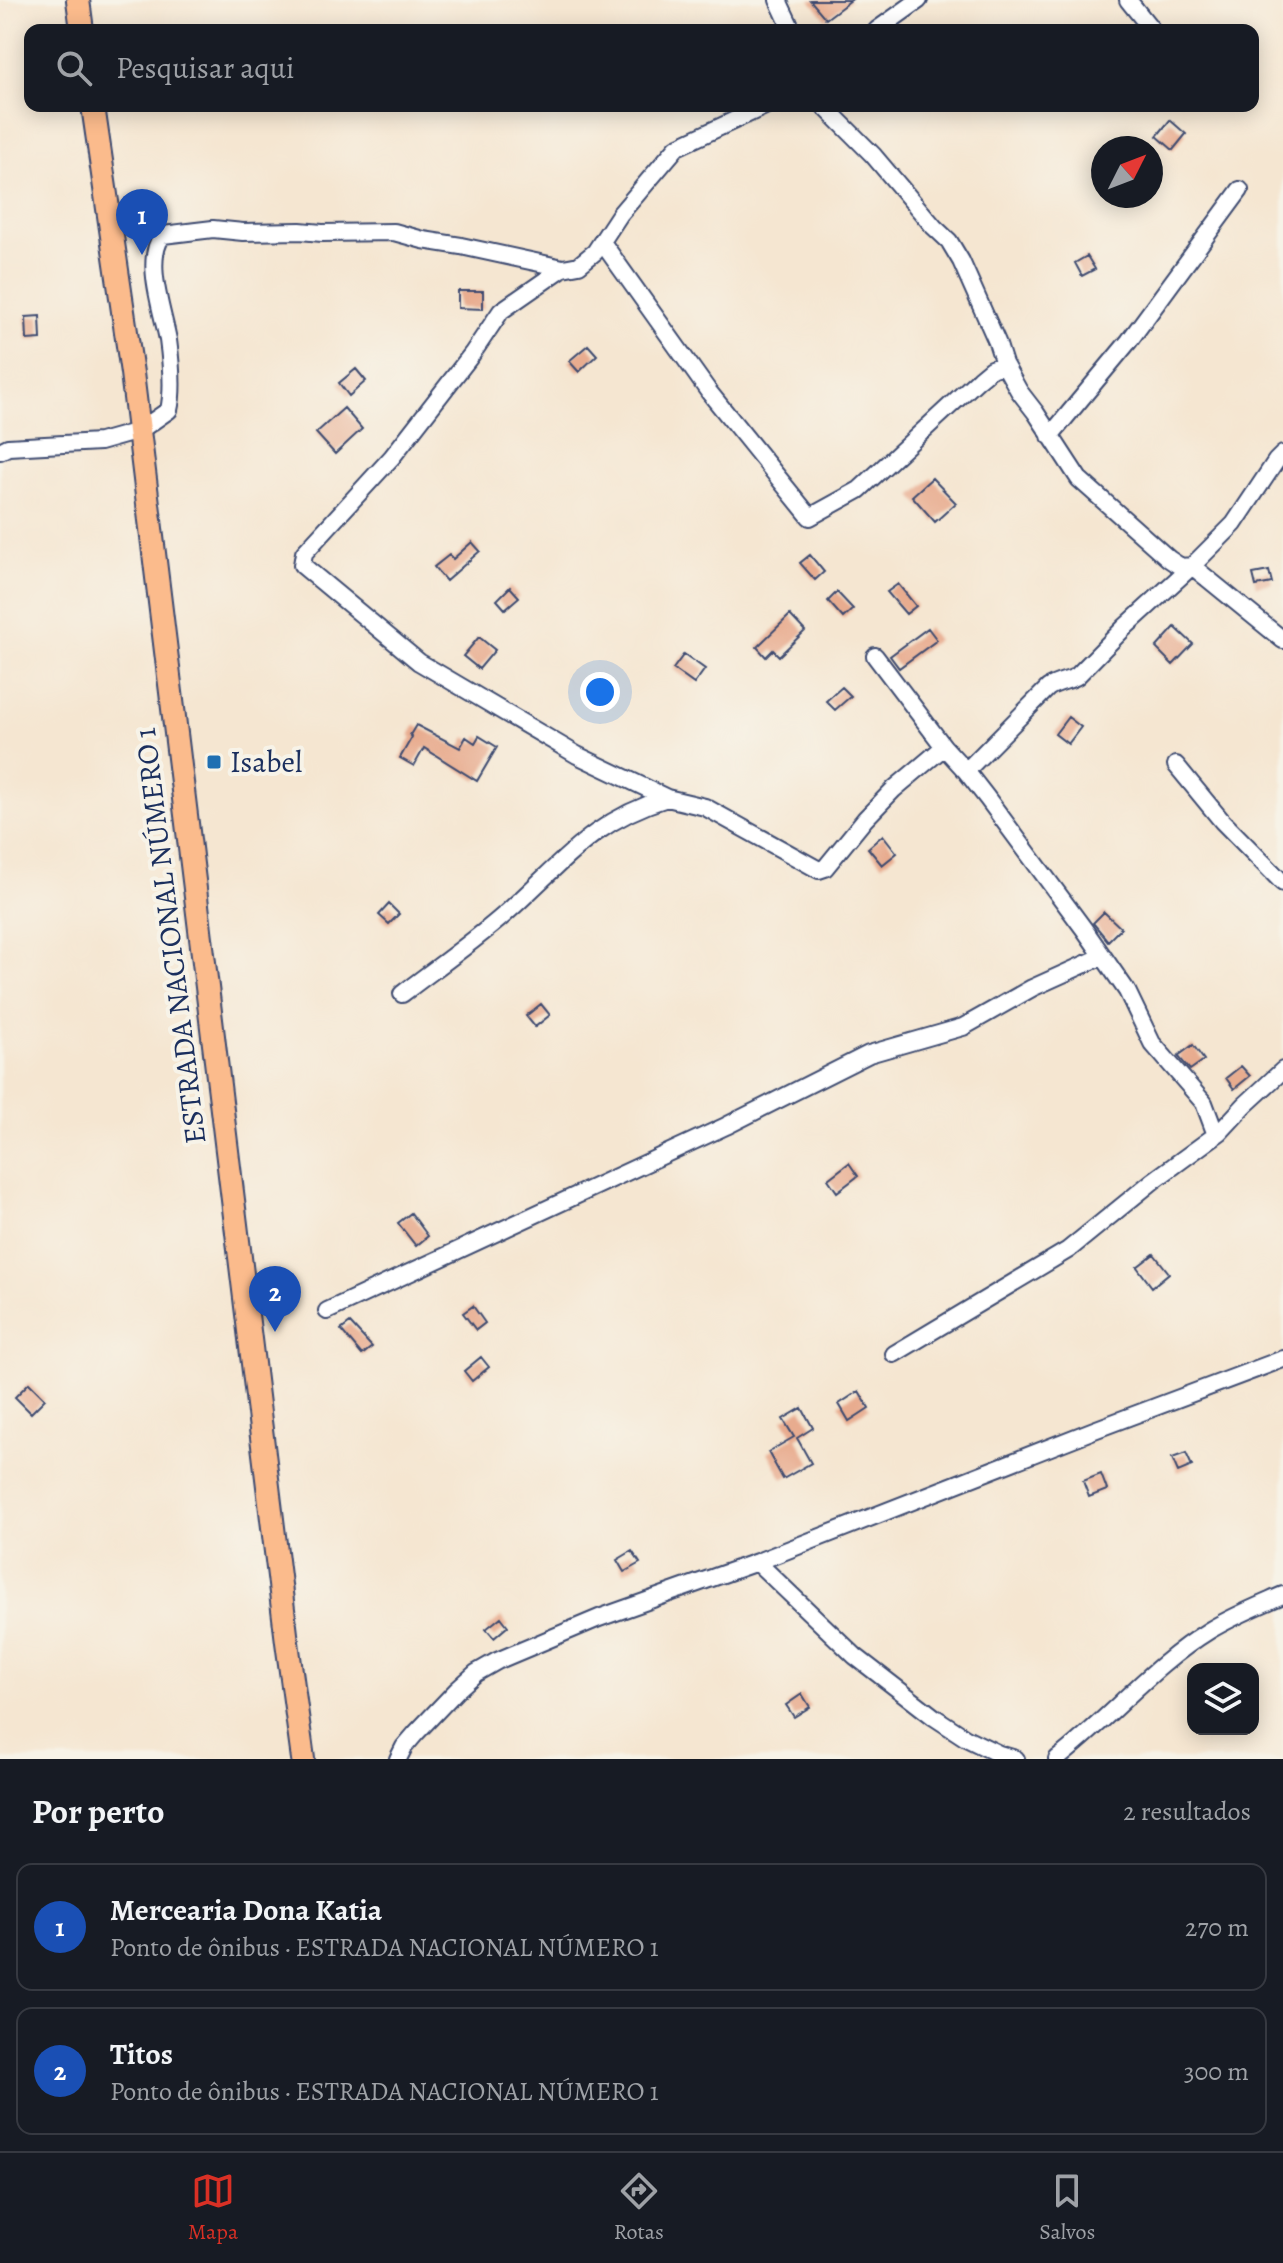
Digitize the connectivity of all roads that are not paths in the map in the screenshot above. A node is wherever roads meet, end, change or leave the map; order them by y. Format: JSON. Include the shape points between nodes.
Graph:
{"nodes":[{"id":1,"x":78,"y":0,"type":"edge"},
{"id":2,"x":778,"y":0,"type":"edge"},
{"id":3,"x":919,"y":0,"type":"edge"},
{"id":4,"x":1128,"y":0,"type":"edge"},
{"id":5,"x":81,"y":24,"type":"edge"},
{"id":6,"x":789,"y":24,"type":"edge"},
{"id":7,"x":885,"y":24,"type":"edge"},
{"id":8,"x":1147,"y":24,"type":"edge"},
{"id":9,"x":94,"y":112,"type":"edge"},
{"id":10,"x":752,"y":112,"type":"edge"},
{"id":11,"x":830,"y":112,"type":"edge"},
{"id":12,"x":1240,"y":190,"type":"dead end"},
{"id":13,"x":602,"y":242,"type":"junction"},
{"id":14,"x":563,"y":268,"type":"junction"},
{"id":15,"x":1004,"y":364,"type":"junction"},
{"id":16,"x":139,"y":431,"type":"junction"},
{"id":17,"x":1050,"y":436,"type":"junction"},
{"id":18,"x":0,"y":451,"type":"edge"},
{"id":19,"x":1283,"y":454,"type":"edge"},
{"id":20,"x":1192,"y":566,"type":"junction"},
{"id":21,"x":1283,"y":640,"type":"edge"},
{"id":22,"x":875,"y":656,"type":"dead end"},
{"id":23,"x":944,"y":747,"type":"junction"},
{"id":24,"x":1176,"y":765,"type":"dead end"},
{"id":25,"x":966,"y":771,"type":"junction"},
{"id":26,"x":667,"y":798,"type":"junction"},
{"id":27,"x":1283,"y":883,"type":"edge"},
{"id":28,"x":1103,"y":956,"type":"junction"},
{"id":29,"x":402,"y":994,"type":"dead end"},
{"id":30,"x":1283,"y":1070,"type":"edge"},
{"id":31,"x":1204,"y":1103,"type":"junction"},
{"id":32,"x":1245,"y":1105,"type":"junction"},
{"id":33,"x":1216,"y":1135,"type":"junction"},
{"id":34,"x":327,"y":1311,"type":"dead end"},
{"id":35,"x":894,"y":1354,"type":"dead end"},
{"id":36,"x":1283,"y":1359,"type":"edge"},
{"id":37,"x":757,"y":1562,"type":"junction"},
{"id":38,"x":1283,"y":1595,"type":"edge"},
{"id":39,"x":303,"y":1759,"type":"edge"},
{"id":40,"x":398,"y":1759,"type":"edge"},
{"id":41,"x":1016,"y":1759,"type":"edge"},
{"id":42,"x":1057,"y":1759,"type":"edge"}],
"edges":[{"from":1,"to":5,"type":"highway"},
{"from":2,"to":6,"type":"street"},
{"from":3,"to":7,"type":"street"},
{"from":4,"to":8,"type":"street"},
{"from":9,"to":16,"type":"highway","name":"ESTRADA NACIONAL NÚMERO 1"},
{"from":10,"to":13,"type":"street","via":[[677,147]]},
{"from":11,"to":15,"type":"street","via":[[949,241]]},
{"from":12,"to":17,"type":"street","via":[[1129,341]]},
{"from":13,"to":14,"type":"street","via":[[588,260]]},
{"from":13,"to":15,"type":"street","via":[[709,392],[810,517],[859,490],[979,379]]},
{"from":14,"to":16,"type":"street","via":[[394,232],[213,229],[163,235],[157,243],[155,277],[168,342],[171,399],[169,410]]},
{"from":14,"to":26,"type":"street","via":[[501,311],[392,457],[304,553],[302,565],[419,662],[577,755]]},
{"from":15,"to":17,"type":"street"},
{"from":16,"to":18,"type":"street","via":[[100,442]]},
{"from":16,"to":39,"type":"highway","name":"ESTRADA NACIONAL NÚMERO 1"},
{"from":17,"to":20,"type":"street","via":[[1079,479],[1106,504],[1169,559],[1181,567]]},
{"from":19,"to":20,"type":"street","via":[[1234,524]]},
{"from":20,"to":21,"type":"street"},
{"from":20,"to":25,"type":"street","via":[[1077,676],[1048,688]]},
{"from":22,"to":23,"type":"street"},
{"from":23,"to":25,"type":"street"},
{"from":23,"to":26,"type":"street","via":[[894,789],[819,870],[705,807]]},
{"from":24,"to":27,"type":"street"},
{"from":25,"to":28,"type":"street"},
{"from":26,"to":29,"type":"street","via":[[603,826],[503,916]]},
{"from":28,"to":31,"type":"street","via":[[1152,1043]]},
{"from":28,"to":34,"type":"street","via":[[963,1027],[869,1054]]},
{"from":30,"to":32,"type":"street"},
{"from":31,"to":32,"type":"street","via":[[1228,1109]]},
{"from":31,"to":33,"type":"street"},
{"from":32,"to":33,"type":"street"},
{"from":33,"to":35,"type":"street","via":[[1068,1250]]},
{"from":36,"to":37,"type":"street"},
{"from":37,"to":40,"type":"street","via":[[497,1661],[457,1690]]},
{"from":37,"to":41,"type":"street","via":[[855,1656],[923,1708],[966,1738]]},
{"from":38,"to":42,"type":"street","via":[[1199,1638]]}]}
